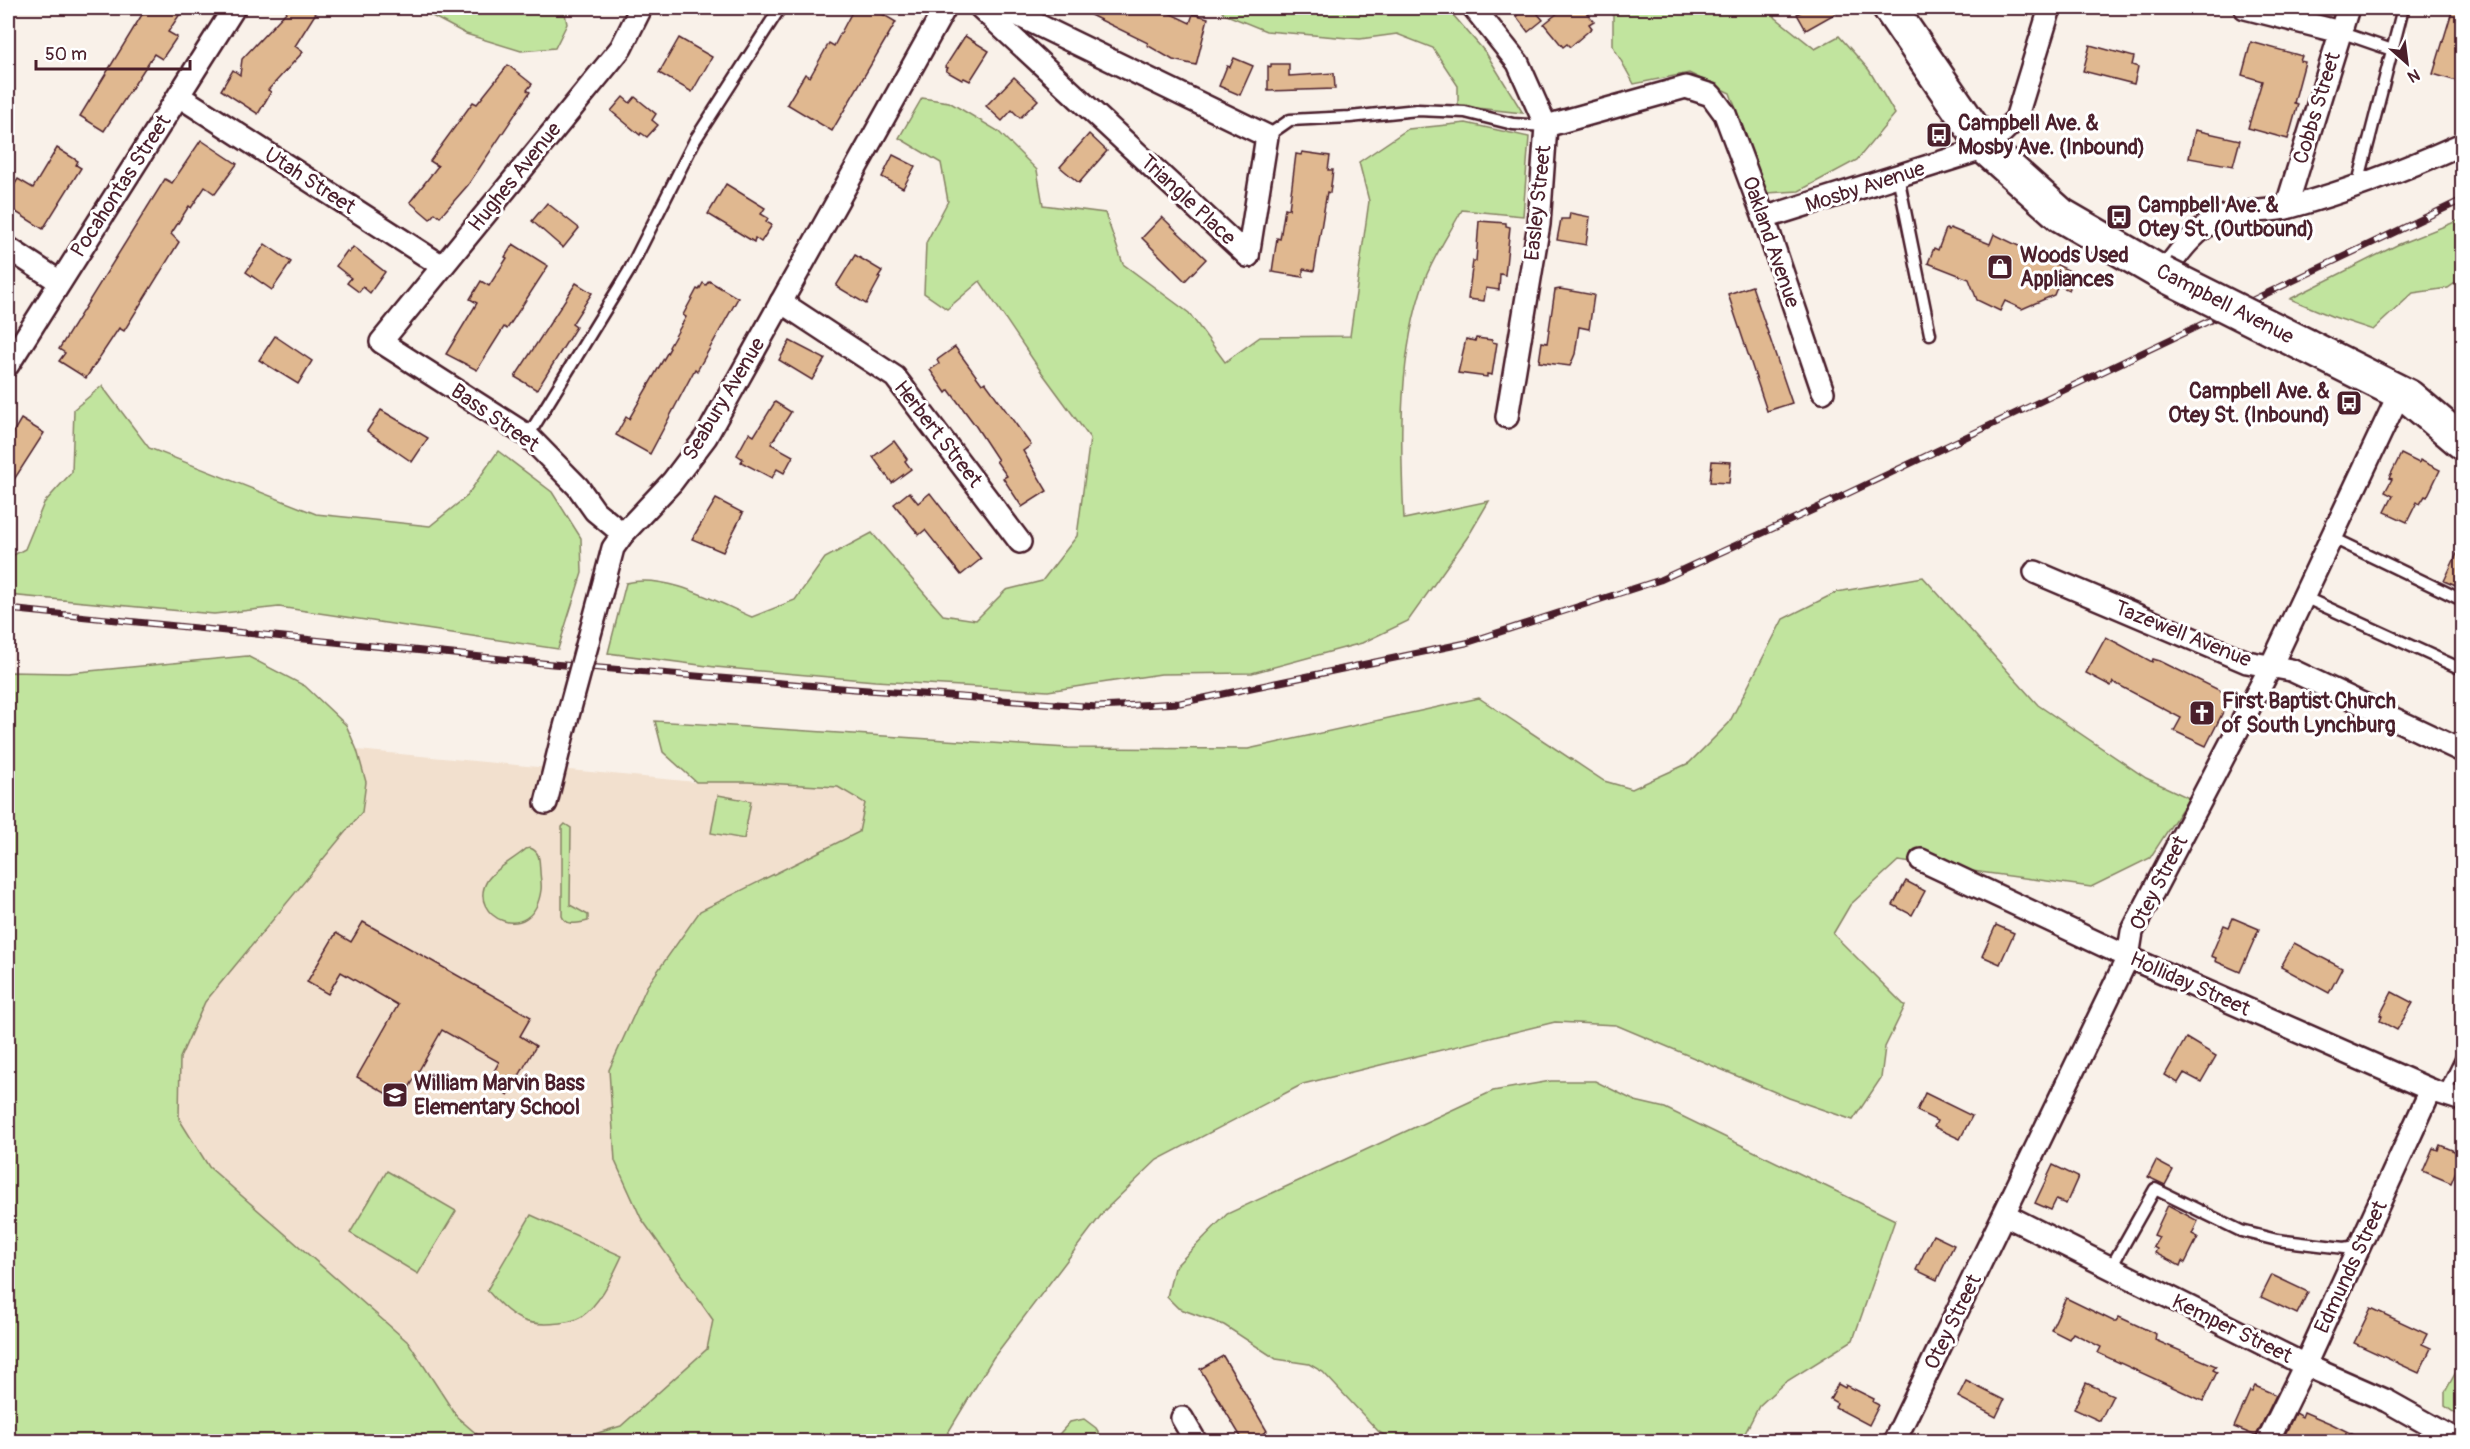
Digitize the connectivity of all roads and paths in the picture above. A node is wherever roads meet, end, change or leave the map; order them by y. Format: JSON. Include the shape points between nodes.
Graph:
{"nodes":[{"id":1,"x":234,"y":8,"type":"edge"},
{"id":2,"x":641,"y":8,"type":"edge"},
{"id":3,"x":780,"y":8,"type":"edge"},
{"id":4,"x":945,"y":8,"type":"edge"},
{"id":5,"x":981,"y":8,"type":"edge"},
{"id":6,"x":1003,"y":8,"type":"edge"},
{"id":7,"x":1474,"y":8,"type":"edge"},
{"id":8,"x":1890,"y":8,"type":"edge"},
{"id":9,"x":2050,"y":8,"type":"edge"},
{"id":10,"x":2245,"y":8,"type":"edge"},
{"id":11,"x":2348,"y":8,"type":"edge"},
{"id":12,"x":2403,"y":8,"type":"edge"},
{"id":13,"x":2340,"y":32,"type":"junction"},
{"id":14,"x":2392,"y":50,"type":"junction"},
{"id":15,"x":179,"y":96,"type":"junction"},
{"id":16,"x":1546,"y":126,"type":"junction"},
{"id":17,"x":1267,"y":136,"type":"junction"},
{"id":18,"x":2463,"y":144,"type":"edge"},
{"id":19,"x":1986,"y":148,"type":"junction"},
{"id":20,"x":1898,"y":176,"type":"junction"},
{"id":21,"x":2357,"y":187,"type":"junction"},
{"id":22,"x":2286,"y":208,"type":"junction"},
{"id":23,"x":1764,"y":219,"type":"junction"},
{"id":24,"x":8,"y":248,"type":"edge"},
{"id":25,"x":442,"y":266,"type":"junction"},
{"id":26,"x":2163,"y":274,"type":"junction"},
{"id":27,"x":60,"y":282,"type":"junction"},
{"id":28,"x":781,"y":302,"type":"junction"},
{"id":29,"x":1930,"y":334,"type":"dead end"},
{"id":30,"x":381,"y":342,"type":"joint"},
{"id":31,"x":8,"y":365,"type":"edge"},
{"id":32,"x":1823,"y":393,"type":"dead end"},
{"id":33,"x":2404,"y":395,"type":"junction"},
{"id":34,"x":2463,"y":416,"type":"edge"},
{"id":35,"x":1507,"y":417,"type":"dead end"},
{"id":36,"x":528,"y":436,"type":"junction"},
{"id":37,"x":2463,"y":441,"type":"edge"},
{"id":38,"x":623,"y":534,"type":"junction"},
{"id":39,"x":2331,"y":537,"type":"junction"},
{"id":40,"x":1020,"y":542,"type":"dead end"},
{"id":41,"x":2035,"y":572,"type":"dead end"},
{"id":42,"x":2304,"y":597,"type":"junction"},
{"id":43,"x":2463,"y":600,"type":"edge"},
{"id":44,"x":2457,"y":667,"type":"dead end"},
{"id":45,"x":2270,"y":668,"type":"junction"},
{"id":46,"x":2463,"y":751,"type":"edge"},
{"id":47,"x":546,"y":803,"type":"dead end"},
{"id":48,"x":1921,"y":860,"type":"dead end"},
{"id":49,"x":2128,"y":957,"type":"junction"},
{"id":50,"x":2463,"y":1057,"type":"edge"},
{"id":51,"x":2446,"y":1095,"type":"edge"},
{"id":52,"x":2005,"y":1215,"type":"junction"},
{"id":53,"x":2361,"y":1245,"type":"junction"},
{"id":54,"x":2110,"y":1269,"type":"junction"},
{"id":55,"x":2305,"y":1365,"type":"junction"},
{"id":56,"x":1182,"y":1418,"type":"dead end"},
{"id":57,"x":1196,"y":1442,"type":"edge"},
{"id":58,"x":1894,"y":1442,"type":"edge"},
{"id":59,"x":2267,"y":1442,"type":"edge"},
{"id":60,"x":2460,"y":1442,"type":"edge"}],
"edges":[{"from":1,"to":15,"type":"street","name":"Pocahontas Street"},
{"from":2,"to":25,"type":"street","name":"Hughes Avenue","via":[[621,48]]},
{"from":3,"to":36,"type":"lane","via":[[695,140],[629,271]]},
{"from":4,"to":28,"type":"street","name":"Seabury Avenue"},
{"from":5,"to":17,"type":"street","name":"Triangle Place","via":[[1248,256]]},
{"from":6,"to":17,"type":"street"},
{"from":7,"to":16,"type":"street","name":"Easley Street","via":[[1518,63]]},
{"from":8,"to":19,"type":"main road","name":"Campbell Avenue"},
{"from":9,"to":19,"type":"street","name":"Mosby Avenue","via":[[2016,119]]},
{"from":10,"to":13,"type":"street"},
{"from":11,"to":13,"type":"street","name":"Cobbs Street"},
{"from":12,"to":14,"type":"lane"},
{"from":13,"to":14,"type":"lane"},
{"from":13,"to":22,"type":"street","name":"Cobbs Street"},
{"from":14,"to":21,"type":"lane"},
{"from":15,"to":25,"type":"street","name":"Utah Street"},
{"from":15,"to":27,"type":"street","name":"Pocahontas Street"},
{"from":16,"to":17,"type":"lane","via":[[1513,124],[1465,112],[1418,110],[1290,120]]},
{"from":16,"to":23,"type":"street","name":"Oakland Avenue","via":[[1686,87],[1711,95],[1725,114]]},
{"from":16,"to":35,"type":"street","name":"Easley Street","via":[[1539,224]]},
{"from":18,"to":21,"type":"street"},
{"from":19,"to":20,"type":"street","name":"Mosby Avenue"},
{"from":19,"to":26,"type":"main road","name":"Campbell Avenue","via":[[2061,215]]},
{"from":20,"to":23,"type":"street","name":"Mosby Avenue"},
{"from":20,"to":29,"type":"lane"},
{"from":21,"to":22,"type":"street"},
{"from":22,"to":26,"type":"street","via":[[2223,217],[2198,232]]},
{"from":23,"to":32,"type":"street","name":"Oakland Avenue"},
{"from":24,"to":27,"type":"street"},
{"from":25,"to":30,"type":"street","name":"Hughes Avenue"},
{"from":26,"to":33,"type":"main road","name":"Campbell Avenue","bridge":true},
{"from":27,"to":31,"type":"street","name":"Pocahontas Street"},
{"from":28,"to":38,"type":"street","name":"Seabury Avenue","via":[[706,437],[672,482]]},
{"from":28,"to":40,"type":"street","name":"Herbert Street","via":[[896,378]]},
{"from":30,"to":36,"type":"street","name":"Bass Street"},
{"from":33,"to":34,"type":"main road","name":"Campbell Avenue"},
{"from":33,"to":37,"type":"main road","name":"Campbell Avenue"},
{"from":33,"to":39,"type":"street","name":"Otey Street"},
{"from":36,"to":38,"type":"street","name":"Bass Street","via":[[578,487],[595,511]]},
{"from":38,"to":47,"type":"street","name":"Seabury Avenue","bridge":true,"via":[[613,548]]},
{"from":39,"to":42,"type":"street","name":"Otey Street"},
{"from":39,"to":43,"type":"lane"},
{"from":41,"to":45,"type":"street","name":"Tazewell Avenue","via":[[2247,662]]},
{"from":42,"to":44,"type":"lane"},
{"from":42,"to":45,"type":"street","name":"Otey Street"},
{"from":45,"to":46,"type":"street","name":"Tazewell Avenue","via":[[2291,670]]},
{"from":45,"to":49,"type":"street","name":"Otey Street","via":[[2132,932]]},
{"from":48,"to":49,"type":"street","name":"Holliday Street"},
{"from":49,"to":51,"type":"street","name":"Holliday Street"},
{"from":49,"to":52,"type":"street","name":"Otey Street"},
{"from":50,"to":51,"type":"lane"},
{"from":51,"to":53,"type":"street","name":"Edmunds Street"},
{"from":52,"to":54,"type":"street","name":"Kemper Street"},
{"from":52,"to":58,"type":"street","name":"Otey Street"},
{"from":53,"to":54,"type":"lane","via":[[2344,1248],[2277,1240],[2241,1231],[2155,1189]]},
{"from":53,"to":55,"type":"street","name":"Edmunds Street"},
{"from":54,"to":55,"type":"street","name":"Kemper Street"},
{"from":55,"to":59,"type":"street","name":"Edmunds Street"},
{"from":55,"to":60,"type":"street","name":"Kemper Street","via":[[2387,1401]]},
{"from":56,"to":57,"type":"street"}]}
